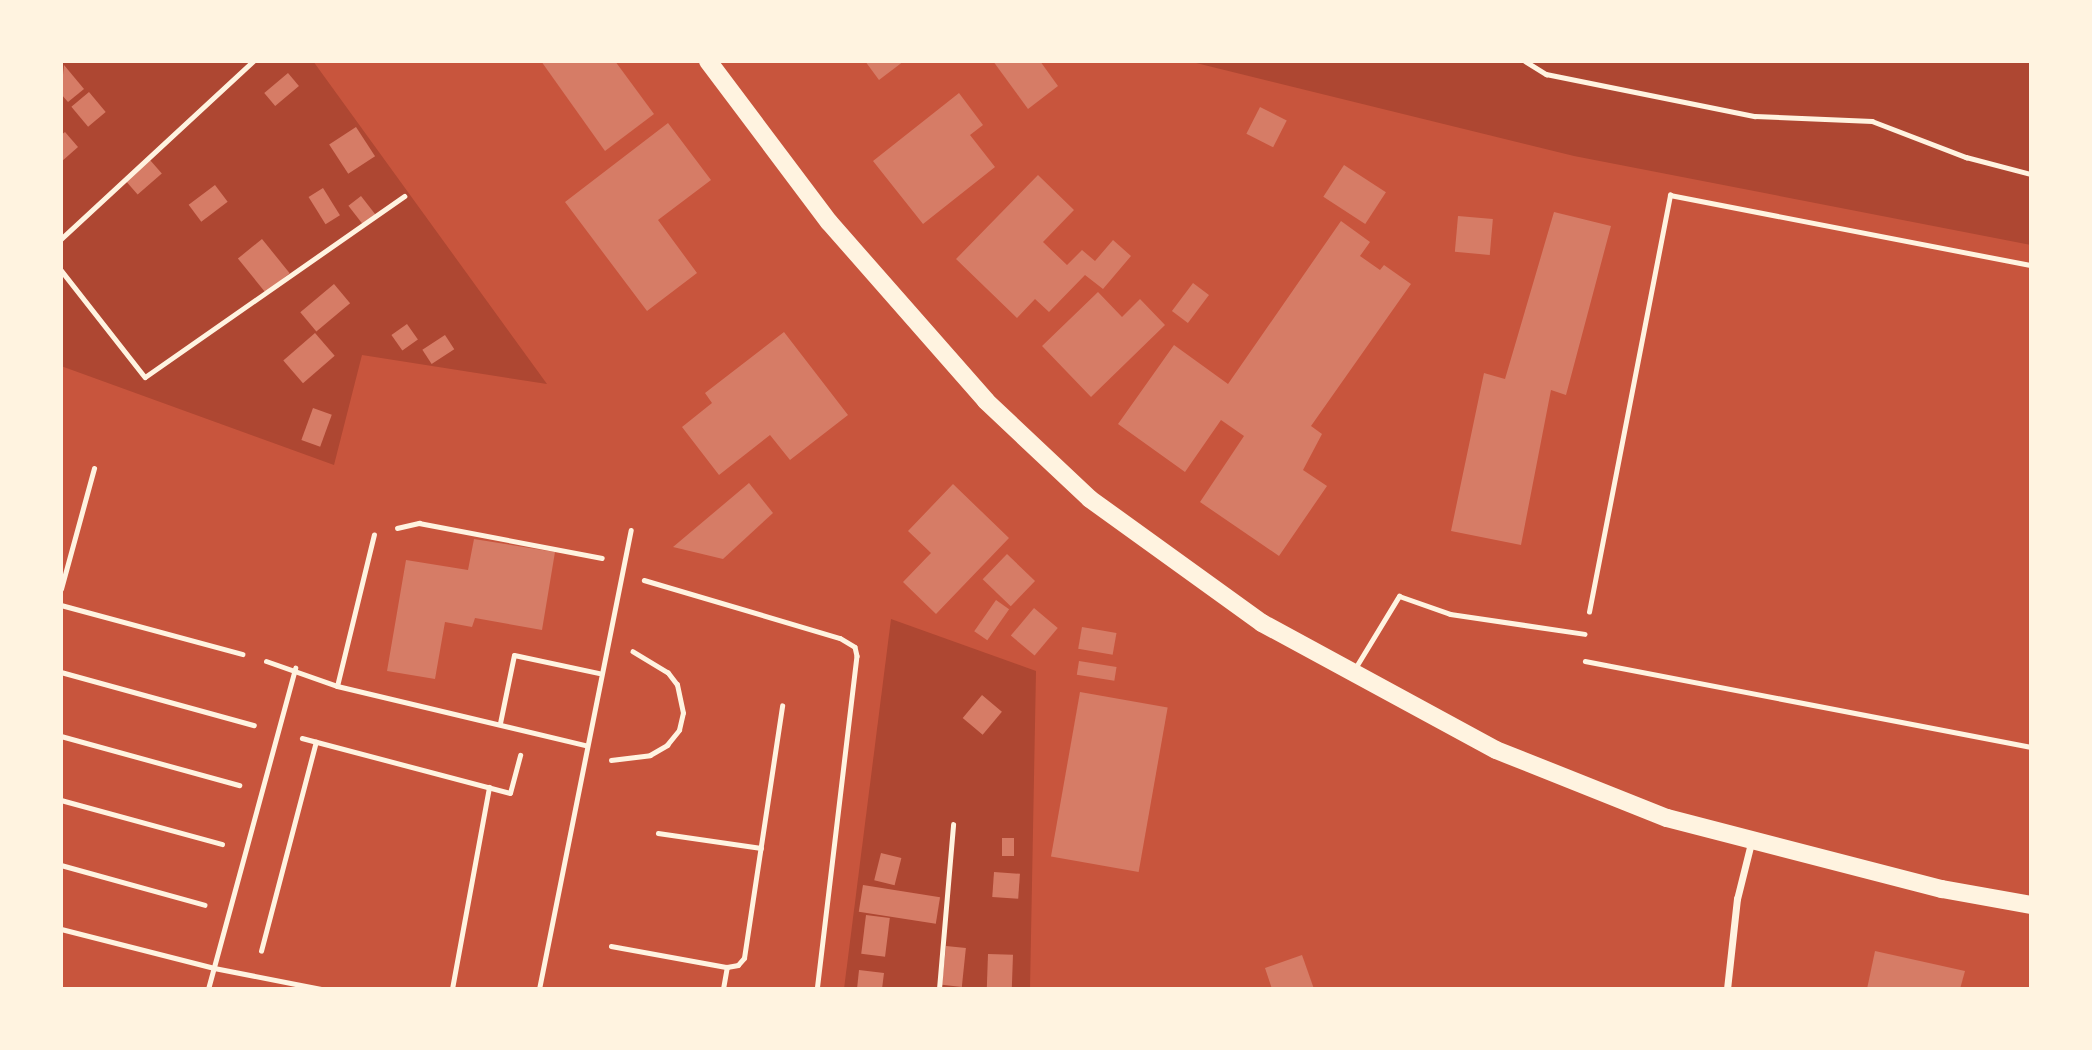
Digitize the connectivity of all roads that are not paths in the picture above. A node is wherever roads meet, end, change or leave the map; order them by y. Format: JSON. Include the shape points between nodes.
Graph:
{"nodes":[{"id":1,"x":708,"y":61,"type":"edge"},
{"id":2,"x":631,"y":530,"type":"dead end"},
{"id":3,"x":374,"y":534,"type":"dead end"},
{"id":4,"x":1585,"y":634,"type":"road end"},
{"id":5,"x":266,"y":661,"type":"road end"},
{"id":6,"x":295,"y":668,"type":"junction"},
{"id":7,"x":599,"y":673,"type":"junction"},
{"id":8,"x":1352,"y":673,"type":"junction"},
{"id":9,"x":337,"y":686,"type":"junction"},
{"id":10,"x":500,"y":723,"type":"junction"},
{"id":11,"x":585,"y":745,"type":"junction"},
{"id":12,"x":1751,"y":843,"type":"junction"},
{"id":13,"x":2031,"y":905,"type":"edge"},
{"id":14,"x":61,"y":929,"type":"edge"},
{"id":15,"x":214,"y":968,"type":"junction"},
{"id":16,"x":208,"y":989,"type":"edge"},
{"id":17,"x":321,"y":989,"type":"edge"},
{"id":18,"x":539,"y":989,"type":"edge"},
{"id":19,"x":1727,"y":989,"type":"edge"}],
"edges":[{"from":1,"to":8,"type":"main road","via":[[829,222],[986,401],[1116,520],[1262,623]]},
{"from":2,"to":7,"type":"lane"},
{"from":3,"to":9,"type":"lane"},
{"from":4,"to":8,"type":"lane","via":[[1450,614],[1399,596]]},
{"from":5,"to":6,"type":"lane"},
{"from":6,"to":9,"type":"lane"},
{"from":6,"to":15,"type":"lane"},
{"from":7,"to":10,"type":"lane","via":[[514,655]]},
{"from":7,"to":11,"type":"lane"},
{"from":8,"to":12,"type":"main road","via":[[1496,750],[1557,776],[1667,818]]},
{"from":9,"to":10,"type":"lane"},
{"from":10,"to":11,"type":"lane"},
{"from":11,"to":18,"type":"lane"},
{"from":12,"to":13,"type":"main road","via":[[1942,889]]},
{"from":12,"to":19,"type":"street","via":[[1737,899]]},
{"from":14,"to":15,"type":"lane"},
{"from":15,"to":16,"type":"lane"},
{"from":15,"to":17,"type":"lane"}]}
